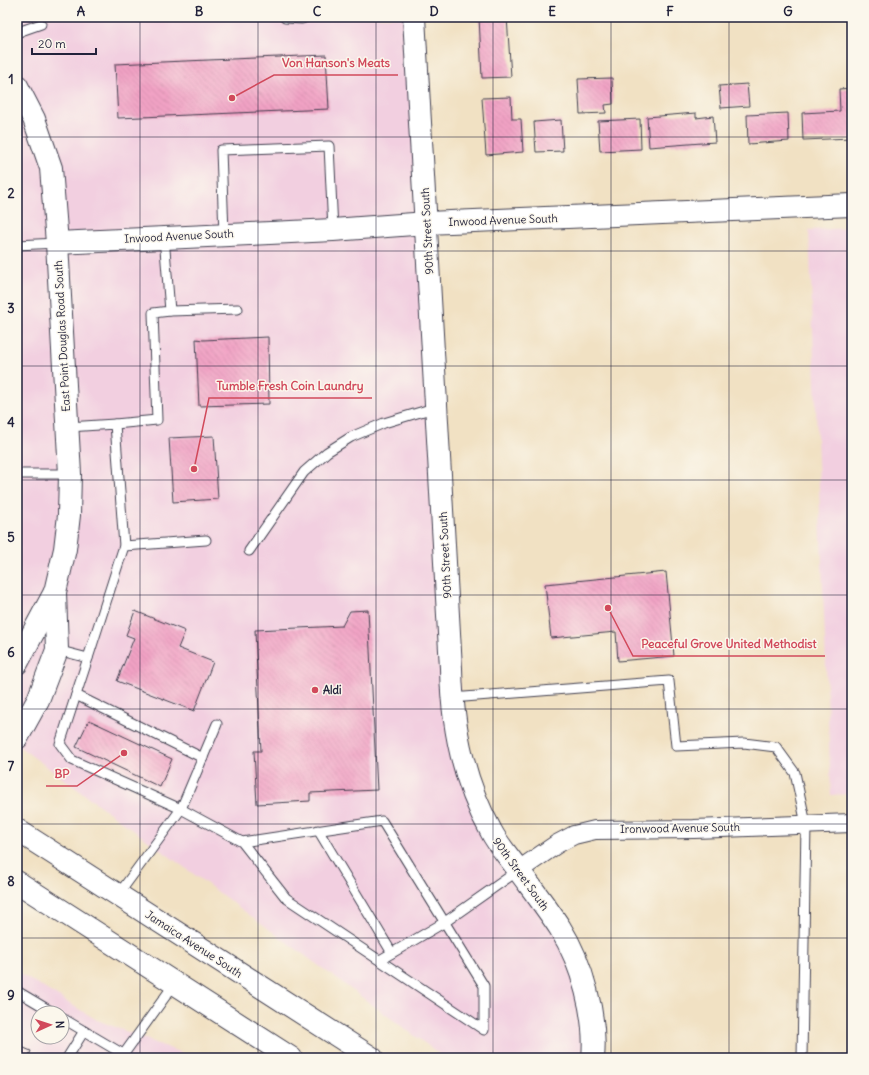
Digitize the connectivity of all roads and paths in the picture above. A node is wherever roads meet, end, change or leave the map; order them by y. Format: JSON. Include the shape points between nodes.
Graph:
{"nodes":[{"id":1,"x":307,"y":17,"type":"edge"},
{"id":2,"x":414,"y":17,"type":"edge"},
{"id":3,"x":284,"y":18,"type":"edge"},
{"id":4,"x":41,"y":24,"type":"dead end"},
{"id":5,"x":17,"y":34,"type":"edge"},
{"id":6,"x":17,"y":86,"type":"edge"},
{"id":7,"x":852,"y":205,"type":"edge"},
{"id":8,"x":427,"y":223,"type":"junction"},
{"id":9,"x":333,"y":230,"type":"junction"},
{"id":10,"x":224,"y":234,"type":"junction"},
{"id":11,"x":164,"y":237,"type":"junction"},
{"id":12,"x":57,"y":242,"type":"junction"},
{"id":13,"x":17,"y":245,"type":"edge"},
{"id":14,"x":238,"y":309,"type":"dead end"},
{"id":15,"x":170,"y":311,"type":"junction"},
{"id":16,"x":437,"y":408,"type":"junction"},
{"id":17,"x":115,"y":424,"type":"junction"},
{"id":18,"x":67,"y":427,"type":"junction"},
{"id":19,"x":17,"y":474,"type":"edge"},
{"id":20,"x":70,"y":474,"type":"junction"},
{"id":21,"x":206,"y":540,"type":"dead end"},
{"id":22,"x":124,"y":546,"type":"junction"},
{"id":23,"x":249,"y":551,"type":"dead end"},
{"id":24,"x":55,"y":592,"type":"junction"},
{"id":25,"x":57,"y":650,"type":"junction"},
{"id":26,"x":19,"y":656,"type":"edge"},
{"id":27,"x":88,"y":658,"type":"junction"},
{"id":28,"x":76,"y":695,"type":"junction"},
{"id":29,"x":452,"y":698,"type":"junction"},
{"id":30,"x":217,"y":724,"type":"dead end"},
{"id":31,"x":17,"y":738,"type":"edge"},
{"id":32,"x":203,"y":758,"type":"junction"},
{"id":33,"x":181,"y":809,"type":"junction"},
{"id":34,"x":852,"y":823,"type":"edge"},
{"id":35,"x":806,"y":824,"type":"junction"},
{"id":36,"x":17,"y":830,"type":"edge"},
{"id":37,"x":318,"y":830,"type":"junction"},
{"id":38,"x":242,"y":842,"type":"junction"},
{"id":39,"x":519,"y":870,"type":"junction"},
{"id":40,"x":17,"y":882,"type":"edge"},
{"id":41,"x":118,"y":895,"type":"junction"},
{"id":42,"x":445,"y":922,"type":"junction"},
{"id":43,"x":392,"y":953,"type":"junction"},
{"id":44,"x":380,"y":960,"type":"junction"},
{"id":45,"x":175,"y":982,"type":"junction"},
{"id":46,"x":17,"y":991,"type":"edge"},
{"id":47,"x":41,"y":1005,"type":"edge"},
{"id":48,"x":70,"y":1023,"type":"edge"},
{"id":49,"x":84,"y":1031,"type":"junction"},
{"id":50,"x":122,"y":1056,"type":"edge"},
{"id":51,"x":67,"y":1058,"type":"edge"},
{"id":52,"x":291,"y":1058,"type":"edge"},
{"id":53,"x":372,"y":1058,"type":"edge"},
{"id":54,"x":592,"y":1058,"type":"edge"},
{"id":55,"x":802,"y":1058,"type":"edge"}],
"edges":[{"from":1,"to":3,"type":"lane"},
{"from":2,"to":8,"type":"street","name":"90th Street South"},
{"from":4,"to":5,"type":"lane"},
{"from":6,"to":12,"type":"street","name":"East Point Douglas Road South","via":[[34,119],[51,168]]},
{"from":7,"to":8,"type":"street","name":"Inwood Avenue South"},
{"from":8,"to":9,"type":"street","name":"Inwood Avenue South"},
{"from":8,"to":16,"type":"street","name":"90th Street South"},
{"from":9,"to":10,"type":"street","name":"Inwood Avenue South"},
{"from":9,"to":10,"type":"lane","via":[[330,146],[221,150]]},
{"from":10,"to":11,"type":"street","name":"Inwood Avenue South"},
{"from":11,"to":12,"type":"street","name":"Inwood Avenue South"},
{"from":11,"to":15,"type":"lane"},
{"from":12,"to":13,"type":"lane"},
{"from":12,"to":18,"type":"street","name":"East Point Douglas Road South"},
{"from":14,"to":15,"type":"lane"},
{"from":15,"to":17,"type":"lane","via":[[153,313],[157,420]]},
{"from":16,"to":23,"type":"lane","via":[[384,423],[352,437],[327,452],[304,472]]},
{"from":16,"to":29,"type":"street","name":"90th Street South"},
{"from":17,"to":18,"type":"lane"},
{"from":17,"to":22,"type":"lane"},
{"from":18,"to":20,"type":"street","name":"East Point Douglas Road South"},
{"from":19,"to":20,"type":"lane"},
{"from":20,"to":24,"type":"street","name":"East Point Douglas Road South","via":[[70,515]]},
{"from":21,"to":22,"type":"lane"},
{"from":22,"to":27,"type":"lane"},
{"from":24,"to":25,"type":"street","name":"East Point Douglas Road South"},
{"from":24,"to":26,"type":"street","name":"East Point Douglas Road South"},
{"from":25,"to":27,"type":"lane"},
{"from":25,"to":31,"type":"street","name":"East Point Douglas Road South","via":[[38,700]]},
{"from":27,"to":28,"type":"lane"},
{"from":28,"to":32,"type":"lane"},
{"from":28,"to":33,"type":"lane","via":[[60,744],[72,760]]},
{"from":29,"to":35,"type":"lane","via":[[669,681],[676,746],[744,743],[776,747],[795,772]]},
{"from":29,"to":39,"type":"street","name":"90th Street South","via":[[457,737],[477,802],[491,832]]},
{"from":30,"to":32,"type":"lane"},
{"from":32,"to":33,"type":"lane"},
{"from":33,"to":38,"type":"lane"},
{"from":33,"to":41,"type":"lane"},
{"from":34,"to":35,"type":"street","name":"Ironwood Avenue South"},
{"from":35,"to":39,"type":"street","name":"Ironwood Avenue South","via":[[595,830],[574,835]]},
{"from":35,"to":55,"type":"lane"},
{"from":36,"to":41,"type":"street","name":"Jamaica Avenue South"},
{"from":37,"to":38,"type":"lane"},
{"from":37,"to":42,"type":"lane","via":[[382,821]]},
{"from":37,"to":43,"type":"lane"},
{"from":38,"to":44,"type":"lane","via":[[286,898]]},
{"from":39,"to":42,"type":"lane"},
{"from":39,"to":54,"type":"street","name":"90th Street South","via":[[560,929],[575,958],[586,987],[591,1021]]},
{"from":40,"to":45,"type":"street"},
{"from":41,"to":53,"type":"street","name":"Jamaica Avenue South"},
{"from":42,"to":43,"type":"lane"},
{"from":42,"to":44,"type":"lane","via":[[484,986],[484,1030]]},
{"from":43,"to":44,"type":"lane"},
{"from":45,"to":50,"type":"lane"},
{"from":45,"to":52,"type":"street"},
{"from":46,"to":47,"type":"lane"},
{"from":48,"to":49,"type":"lane"},
{"from":49,"to":50,"type":"lane"},
{"from":49,"to":51,"type":"lane"}]}
